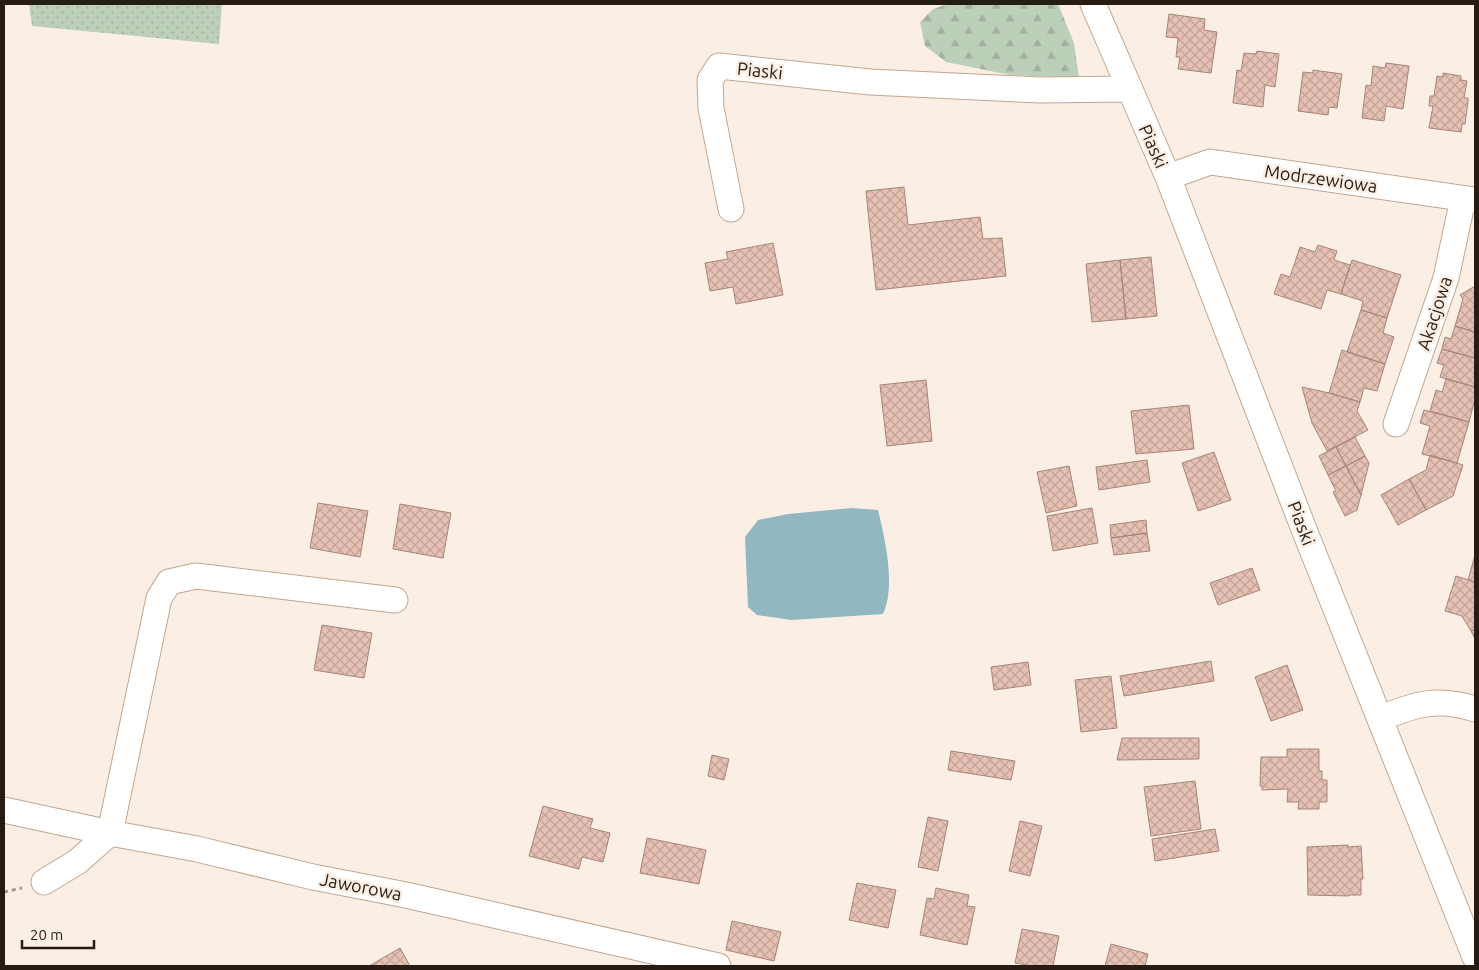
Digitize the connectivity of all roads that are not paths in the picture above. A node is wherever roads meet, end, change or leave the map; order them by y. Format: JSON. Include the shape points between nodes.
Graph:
{"nodes":[{"id":1,"x":1093,"y":4,"type":"edge"},
{"id":2,"x":1128,"y":89,"type":"junction"},
{"id":3,"x":1168,"y":177,"type":"junction"},
{"id":4,"x":1469,"y":199,"type":"edge"},
{"id":5,"x":732,"y":209,"type":"dead end"},
{"id":6,"x":1396,"y":424,"type":"dead end"},
{"id":7,"x":395,"y":600,"type":"dead end"},
{"id":8,"x":1475,"y":709,"type":"edge"},
{"id":9,"x":1381,"y":718,"type":"junction"},
{"id":10,"x":4,"y":810,"type":"edge"},
{"id":11,"x":110,"y":833,"type":"junction"},
{"id":12,"x":44,"y":882,"type":"dead end"},
{"id":13,"x":1475,"y":957,"type":"edge"},
{"id":14,"x":718,"y":966,"type":"edge"}],
"edges":[{"from":1,"to":2,"type":"street","name":"Piaski"},
{"from":2,"to":3,"type":"street","name":"Piaski"},
{"from":2,"to":5,"type":"street","name":"Piaski","via":[[1040,90],[870,82],[719,66],[710,80],[711,108]]},
{"from":3,"to":4,"type":"street","name":"Modrzewiowa","via":[[1210,162]]},
{"from":3,"to":9,"type":"street","name":"Piaski"},
{"from":4,"to":6,"type":"street","name":"Akacjowa","via":[[1446,278]]},
{"from":7,"to":11,"type":"street","via":[[196,576],[169,582],[159,598]]},
{"from":8,"to":9,"type":"street","via":[[1435,702]]},
{"from":9,"to":13,"type":"street","name":"Piaski"},
{"from":10,"to":11,"type":"street","name":"Jaworowa"},
{"from":11,"to":12,"type":"street","via":[[76,862]]},
{"from":11,"to":14,"type":"street","name":"Jaworowa","via":[[197,849]]}]}
